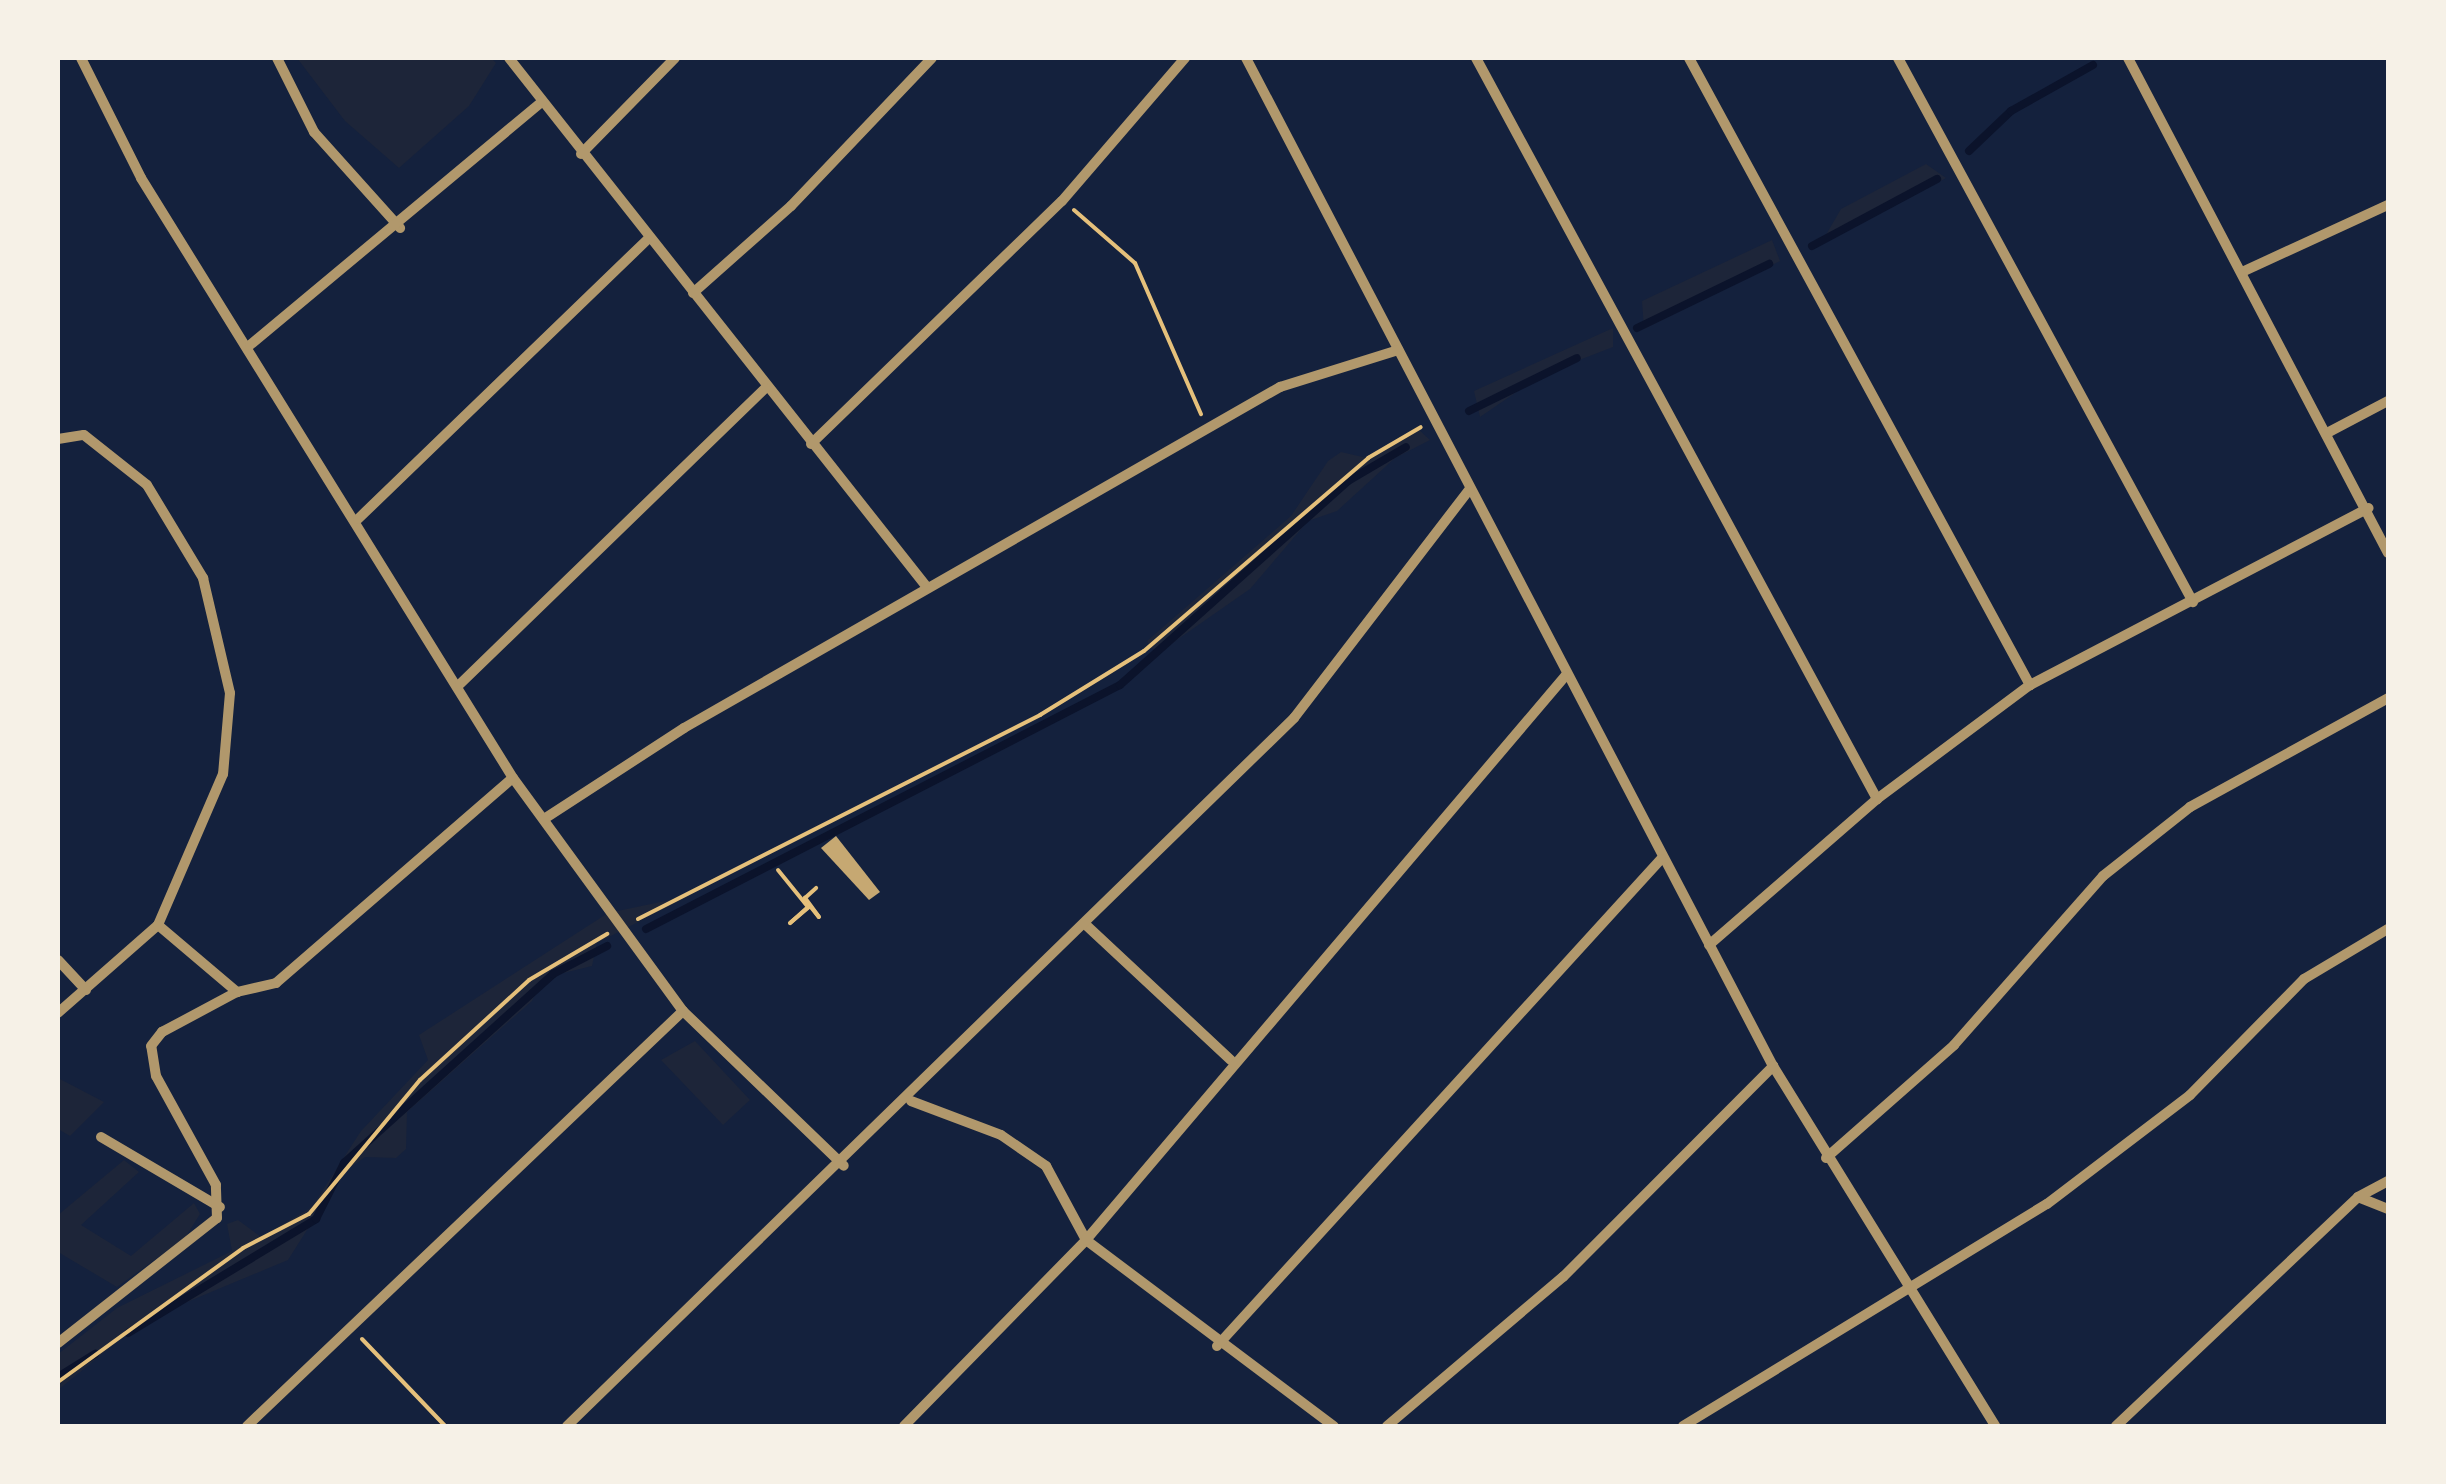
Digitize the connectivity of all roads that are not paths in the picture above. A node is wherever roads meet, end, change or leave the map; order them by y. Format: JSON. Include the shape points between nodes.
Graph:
{"nodes":[{"id":1,"x":81,"y":58,"type":"edge"},
{"id":2,"x":277,"y":58,"type":"edge"},
{"id":3,"x":509,"y":58,"type":"edge"},
{"id":4,"x":675,"y":58,"type":"edge"},
{"id":5,"x":932,"y":58,"type":"edge"},
{"id":6,"x":1186,"y":58,"type":"edge"},
{"id":7,"x":1246,"y":58,"type":"edge"},
{"id":8,"x":1476,"y":58,"type":"edge"},
{"id":9,"x":1689,"y":58,"type":"edge"},
{"id":10,"x":1898,"y":58,"type":"edge"},
{"id":11,"x":2128,"y":58,"type":"edge"},
{"id":12,"x":542,"y":102,"type":"junction"},
{"id":13,"x":581,"y":154,"type":"junction"},
{"id":14,"x":2388,"y":204,"type":"edge"},
{"id":15,"x":400,"y":228,"type":"junction"},
{"id":16,"x":647,"y":240,"type":"junction"},
{"id":17,"x":2242,"y":272,"type":"junction"},
{"id":18,"x":693,"y":294,"type":"junction"},
{"id":19,"x":250,"y":345,"type":"junction"},
{"id":20,"x":1398,"y":350,"type":"junction"},
{"id":21,"x":765,"y":388,"type":"junction"},
{"id":22,"x":2388,"y":400,"type":"edge"},
{"id":23,"x":2328,"y":432,"type":"junction"},
{"id":24,"x":58,"y":439,"type":"edge"},
{"id":25,"x":811,"y":444,"type":"junction"},
{"id":26,"x":1470,"y":489,"type":"junction"},
{"id":27,"x":2368,"y":508,"type":"junction"},
{"id":28,"x":358,"y":519,"type":"junction"},
{"id":29,"x":2388,"y":553,"type":"edge"},
{"id":30,"x":926,"y":586,"type":"junction"},
{"id":31,"x":2193,"y":602,"type":"junction"},
{"id":32,"x":1567,"y":674,"type":"junction"},
{"id":33,"x":460,"y":684,"type":"junction"},
{"id":34,"x":2030,"y":686,"type":"junction"},
{"id":35,"x":2388,"y":698,"type":"edge"},
{"id":36,"x":512,"y":778,"type":"junction"},
{"id":37,"x":1877,"y":800,"type":"junction"},
{"id":38,"x":544,"y":818,"type":"junction"},
{"id":39,"x":1660,"y":859,"type":"junction"},
{"id":40,"x":158,"y":925,"type":"junction"},
{"id":41,"x":1086,"y":925,"type":"junction"},
{"id":42,"x":2388,"y":930,"type":"edge"},
{"id":43,"x":1709,"y":945,"type":"junction"},
{"id":44,"x":58,"y":960,"type":"edge"},
{"id":45,"x":86,"y":990,"type":"junction"},
{"id":46,"x":236,"y":992,"type":"junction"},
{"id":47,"x":683,"y":1010,"type":"junction"},
{"id":48,"x":58,"y":1013,"type":"edge"},
{"id":49,"x":1231,"y":1060,"type":"junction"},
{"id":50,"x":1772,"y":1066,"type":"junction"},
{"id":51,"x":911,"y":1101,"type":"junction"},
{"id":52,"x":102,"y":1136,"type":"dead end"},
{"id":53,"x":1826,"y":1158,"type":"junction"},
{"id":54,"x":844,"y":1166,"type":"junction"},
{"id":55,"x":2388,"y":1181,"type":"edge"},
{"id":56,"x":2358,"y":1197,"type":"junction"},
{"id":57,"x":220,"y":1208,"type":"junction"},
{"id":58,"x":2388,"y":1209,"type":"edge"},
{"id":59,"x":1086,"y":1240,"type":"junction"},
{"id":60,"x":1908,"y":1296,"type":"junction"},
{"id":61,"x":58,"y":1343,"type":"edge"},
{"id":62,"x":1218,"y":1346,"type":"junction"},
{"id":63,"x":247,"y":1426,"type":"edge"},
{"id":64,"x":567,"y":1426,"type":"edge"},
{"id":65,"x":904,"y":1426,"type":"edge"},
{"id":66,"x":1334,"y":1426,"type":"edge"},
{"id":67,"x":1387,"y":1426,"type":"edge"},
{"id":68,"x":1683,"y":1426,"type":"edge"},
{"id":69,"x":1995,"y":1426,"type":"edge"},
{"id":70,"x":2116,"y":1426,"type":"edge"}],
"edges":[{"from":1,"to":19,"type":"street","via":[[141,178]]},
{"from":2,"to":15,"type":"street","via":[[314,132]]},
{"from":3,"to":12,"type":"street"},
{"from":4,"to":13,"type":"street"},
{"from":5,"to":18,"type":"street","via":[[791,206]]},
{"from":6,"to":25,"type":"street","via":[[1062,201]]},
{"from":7,"to":20,"type":"street"},
{"from":8,"to":37,"type":"street"},
{"from":9,"to":34,"type":"street"},
{"from":10,"to":31,"type":"street"},
{"from":11,"to":17,"type":"street"},
{"from":12,"to":13,"type":"street"},
{"from":12,"to":15,"type":"street"},
{"from":13,"to":16,"type":"street"},
{"from":14,"to":17,"type":"street"},
{"from":15,"to":19,"type":"street"},
{"from":16,"to":18,"type":"street"},
{"from":16,"to":28,"type":"street"},
{"from":17,"to":23,"type":"street"},
{"from":18,"to":21,"type":"street"},
{"from":19,"to":28,"type":"street"},
{"from":20,"to":26,"type":"street"},
{"from":20,"to":30,"type":"street","via":[[1280,387]]},
{"from":21,"to":25,"type":"street"},
{"from":21,"to":33,"type":"street"},
{"from":22,"to":23,"type":"street"},
{"from":23,"to":27,"type":"street"},
{"from":24,"to":40,"type":"street","via":[[84,435],[147,485],[204,578],[222,632],[230,693],[223,774]]},
{"from":25,"to":30,"type":"street"},
{"from":26,"to":32,"type":"street"},
{"from":26,"to":41,"type":"street","via":[[1294,718]]},
{"from":27,"to":29,"type":"street"},
{"from":27,"to":31,"type":"street"},
{"from":28,"to":33,"type":"street"},
{"from":30,"to":38,"type":"street"},
{"from":31,"to":34,"type":"street"},
{"from":32,"to":39,"type":"street"},
{"from":32,"to":49,"type":"street"},
{"from":33,"to":36,"type":"street"},
{"from":34,"to":37,"type":"street"},
{"from":35,"to":53,"type":"street","via":[[2190,808],[2103,876],[1954,1045]]},
{"from":36,"to":38,"type":"street"},
{"from":36,"to":46,"type":"street","via":[[276,982]]},
{"from":37,"to":43,"type":"street"},
{"from":38,"to":47,"type":"street"},
{"from":39,"to":43,"type":"street"},
{"from":39,"to":62,"type":"street"},
{"from":40,"to":45,"type":"street"},
{"from":40,"to":46,"type":"street"},
{"from":41,"to":49,"type":"street"},
{"from":41,"to":51,"type":"street"},
{"from":42,"to":60,"type":"street","via":[[2304,980],[2147,1133]]},
{"from":43,"to":50,"type":"street"},
{"from":44,"to":45,"type":"street"},
{"from":45,"to":48,"type":"street"},
{"from":46,"to":57,"type":"street","via":[[182,1018],[151,1046]]},
{"from":47,"to":54,"type":"street"},
{"from":47,"to":63,"type":"street"},
{"from":49,"to":59,"type":"street"},
{"from":50,"to":53,"type":"street"},
{"from":50,"to":67,"type":"street","via":[[1564,1277]]},
{"from":51,"to":54,"type":"street"},
{"from":51,"to":59,"type":"street","via":[[1001,1135],[1046,1166]]},
{"from":52,"to":57,"type":"street"},
{"from":53,"to":60,"type":"street"},
{"from":54,"to":64,"type":"street"},
{"from":55,"to":56,"type":"street"},
{"from":56,"to":58,"type":"street"},
{"from":56,"to":70,"type":"street"},
{"from":57,"to":61,"type":"street","via":[[211,1228]]},
{"from":59,"to":62,"type":"street"},
{"from":59,"to":65,"type":"street"},
{"from":60,"to":68,"type":"street"},
{"from":60,"to":69,"type":"street"},
{"from":62,"to":66,"type":"street"}]}
